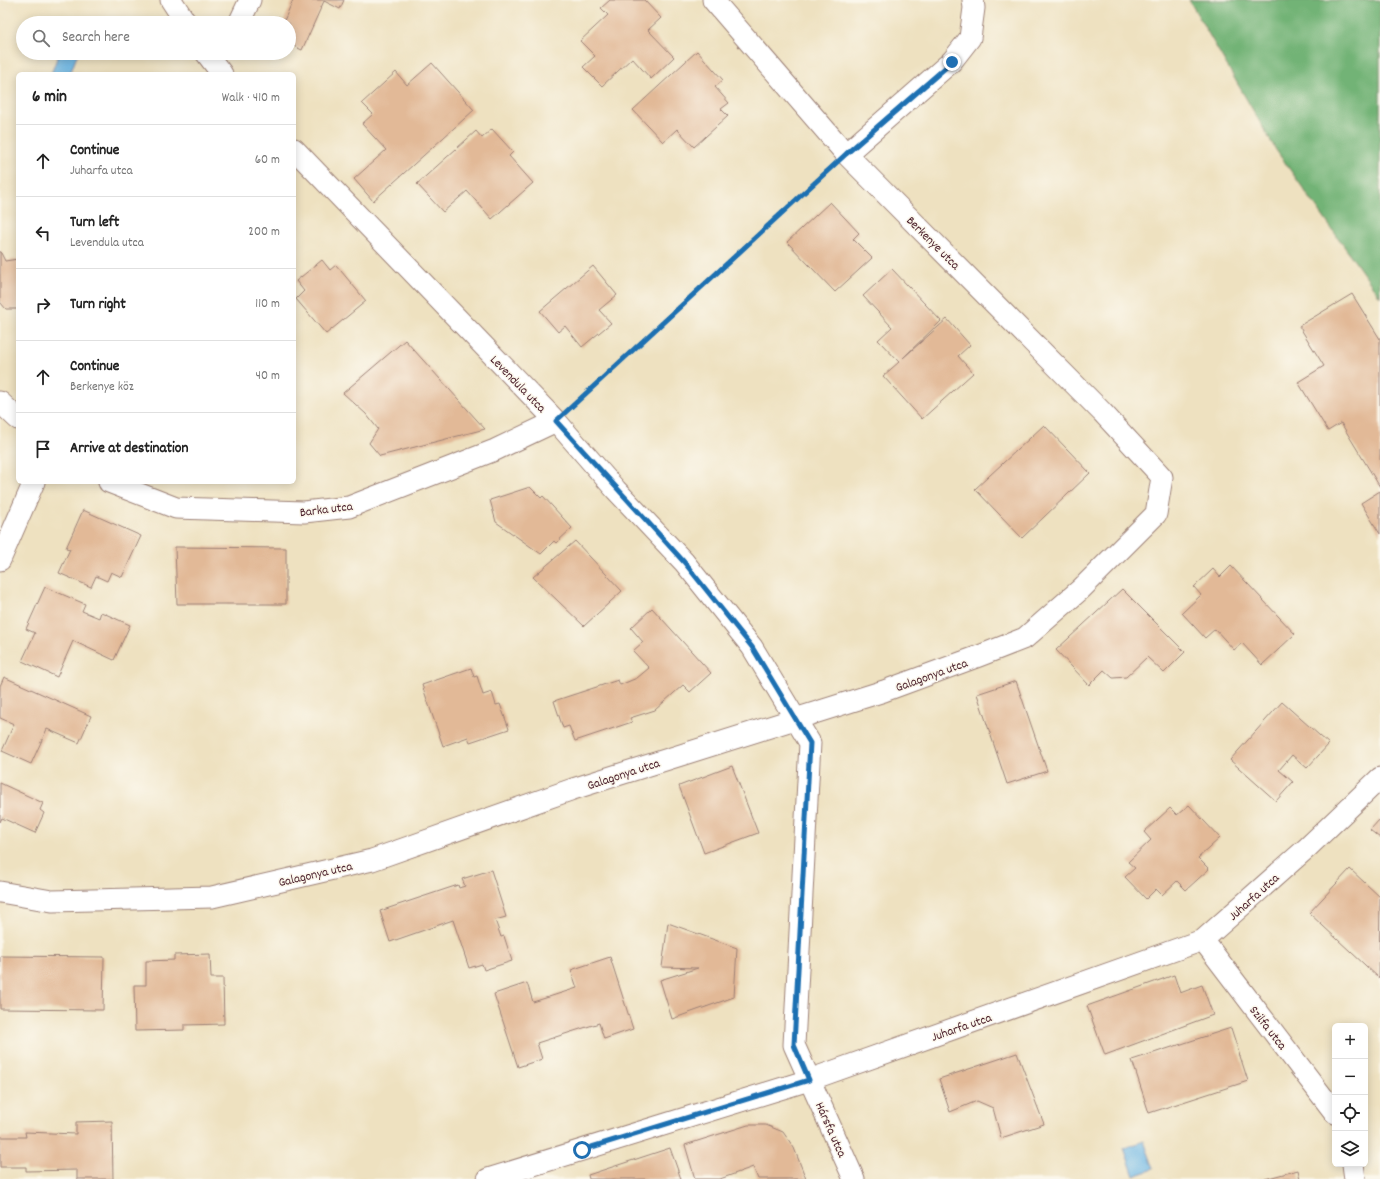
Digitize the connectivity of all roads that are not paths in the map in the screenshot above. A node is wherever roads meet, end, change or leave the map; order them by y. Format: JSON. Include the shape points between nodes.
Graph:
{"nodes":[{"id":1,"x":171,"y":0,"type":"edge"},
{"id":2,"x":250,"y":0,"type":"edge"},
{"id":3,"x":713,"y":0,"type":"edge"},
{"id":4,"x":973,"y":0,"type":"edge"},
{"id":5,"x":181,"y":16,"type":"edge"},
{"id":6,"x":242,"y":16,"type":"edge"},
{"id":7,"x":296,"y":151,"type":"edge"},
{"id":8,"x":846,"y":154,"type":"junction"},
{"id":9,"x":0,"y":402,"type":"edge"},
{"id":10,"x":16,"y":418,"type":"edge"},
{"id":11,"x":556,"y":421,"type":"junction"},
{"id":12,"x":1162,"y":477,"type":"joint"},
{"id":13,"x":33,"y":484,"type":"edge"},
{"id":14,"x":114,"y":484,"type":"edge"},
{"id":15,"x":0,"y":560,"type":"edge"},
{"id":16,"x":796,"y":718,"type":"junction"},
{"id":17,"x":1380,"y":778,"type":"edge"},
{"id":18,"x":0,"y":892,"type":"edge"},
{"id":19,"x":1203,"y":940,"type":"junction"},
{"id":20,"x":809,"y":1080,"type":"junction"},
{"id":21,"x":1332,"y":1109,"type":"edge"},
{"id":22,"x":1353,"y":1167,"type":"edge"},
{"id":23,"x":488,"y":1179,"type":"edge"},
{"id":24,"x":854,"y":1179,"type":"edge"},
{"id":25,"x":1355,"y":1179,"type":"edge"}],
"edges":[{"from":1,"to":5,"type":"street"},
{"from":2,"to":6,"type":"street"},
{"from":3,"to":8,"type":"street","name":"Berkenye utca"},
{"from":4,"to":8,"type":"street","via":[[970,38],[952,62]]},
{"from":7,"to":11,"type":"street","name":"Levendula utca"},
{"from":8,"to":12,"type":"street","name":"Berkenye utca","via":[[1102,412]]},
{"from":9,"to":10,"type":"street"},
{"from":11,"to":14,"type":"street","name":"Barka utca","via":[[495,450],[349,507],[304,512],[176,508]]},
{"from":11,"to":16,"type":"street","name":"Levendula utca","via":[[684,562],[752,647]]},
{"from":12,"to":16,"type":"street","name":"Galagonya utca","via":[[1156,514],[1081,589],[1025,638],[884,691]]},
{"from":13,"to":15,"type":"street"},
{"from":16,"to":18,"type":"street","name":"Galagonya utca","via":[[573,789],[372,860],[212,897],[52,901]]},
{"from":16,"to":20,"type":"street","name":"Levendula utca","via":[[810,743],[794,1045]]},
{"from":17,"to":19,"type":"street","name":"Juharfa utca","via":[[1308,847]]},
{"from":19,"to":20,"type":"street","name":"Juharfa utca"},
{"from":19,"to":21,"type":"street","name":"Szilfa utca"},
{"from":20,"to":23,"type":"street","name":"Juharfa utca"},
{"from":20,"to":24,"type":"street","name":"Hársfa utca"},
{"from":22,"to":25,"type":"street"}]}
